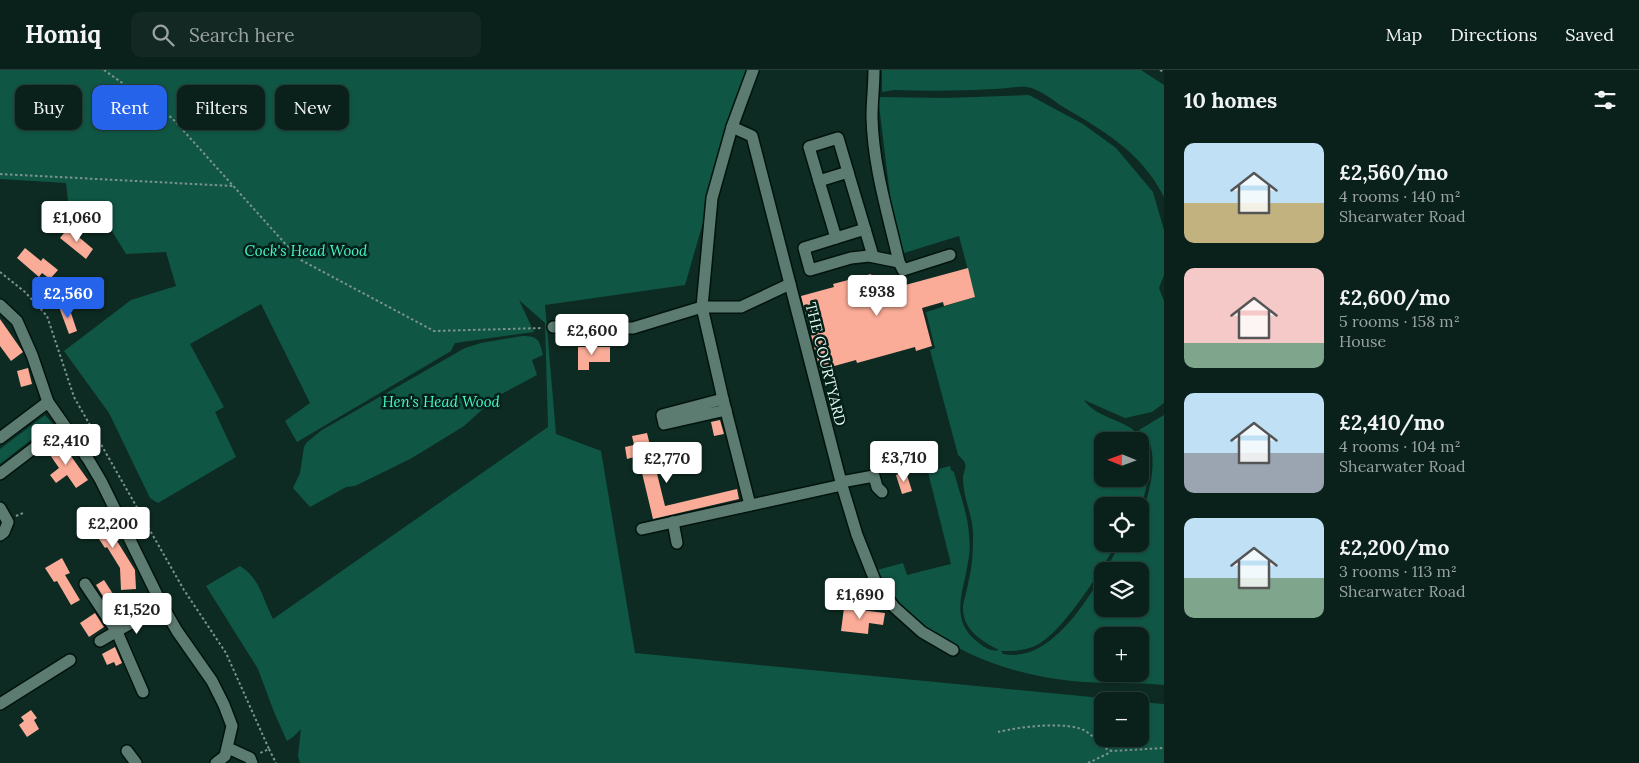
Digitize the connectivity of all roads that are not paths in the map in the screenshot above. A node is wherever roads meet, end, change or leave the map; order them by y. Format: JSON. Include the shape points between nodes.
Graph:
{"nodes":[{"id":1,"x":753,"y":70,"type":"edge"},
{"id":2,"x":874,"y":70,"type":"edge"},
{"id":3,"x":732,"y":127,"type":"junction"},
{"id":4,"x":848,"y":172,"type":"junction"},
{"id":5,"x":819,"y":181,"type":"junction"},
{"id":6,"x":865,"y":229,"type":"junction"},
{"id":7,"x":836,"y":238,"type":"junction"},
{"id":8,"x":950,"y":255,"type":"dead end"},
{"id":9,"x":873,"y":256,"type":"junction"},
{"id":10,"x":899,"y":262,"type":"junction"},
{"id":11,"x":790,"y":284,"type":"junction"},
{"id":12,"x":0,"y":305,"type":"edge"},
{"id":13,"x":702,"y":307,"type":"junction"},
{"id":14,"x":552,"y":327,"type":"road end"},
{"id":15,"x":48,"y":402,"type":"junction"},
{"id":16,"x":66,"y":429,"type":"junction"},
{"id":17,"x":0,"y":438,"type":"edge"},
{"id":18,"x":0,"y":474,"type":"edge"},
{"id":19,"x":841,"y":484,"type":"junction"},
{"id":20,"x":882,"y":492,"type":"dead end"},
{"id":21,"x":750,"y":505,"type":"junction"},
{"id":22,"x":0,"y":508,"type":"edge"},
{"id":23,"x":672,"y":522,"type":"junction"},
{"id":24,"x":642,"y":529,"type":"dead end"},
{"id":25,"x":0,"y":535,"type":"edge"},
{"id":26,"x":677,"y":544,"type":"dead end"},
{"id":27,"x":85,"y":584,"type":"dead end"},
{"id":28,"x":162,"y":605,"type":"junction"},
{"id":29,"x":117,"y":632,"type":"junction"},
{"id":30,"x":100,"y":642,"type":"dead end"},
{"id":31,"x":953,"y":650,"type":"dead end"},
{"id":32,"x":70,"y":660,"type":"dead end"},
{"id":33,"x":143,"y":692,"type":"dead end"},
{"id":34,"x":0,"y":704,"type":"edge"},
{"id":35,"x":228,"y":748,"type":"junction"},
{"id":36,"x":127,"y":751,"type":"dead end"},
{"id":37,"x":251,"y":761,"type":"edge"},
{"id":38,"x":136,"y":763,"type":"edge"},
{"id":39,"x":216,"y":763,"type":"edge"}],
"edges":[{"from":1,"to":3,"type":"street"},
{"from":2,"to":10,"type":"street","via":[[872,117],[876,154],[881,190]]},
{"from":3,"to":11,"type":"street","name":"THE COURTYARD","via":[[752,136]]},
{"from":3,"to":13,"type":"street","via":[[712,198]]},
{"from":4,"to":5,"type":"street"},
{"from":4,"to":5,"type":"street","via":[[838,138],[809,147]]},
{"from":4,"to":6,"type":"street"},
{"from":5,"to":7,"type":"street"},
{"from":6,"to":7,"type":"street"},
{"from":6,"to":9,"type":"street"},
{"from":7,"to":9,"type":"street","via":[[804,248],[810,270],[851,258]]},
{"from":8,"to":10,"type":"street","via":[[903,270]]},
{"from":9,"to":10,"type":"street"},
{"from":11,"to":13,"type":"street","via":[[742,307]]},
{"from":11,"to":19,"type":"street","name":"THE COURTYARD"},
{"from":12,"to":15,"type":"street","via":[[17,320],[24,334]]},
{"from":13,"to":14,"type":"street","via":[[632,328]]},
{"from":13,"to":21,"type":"street"},
{"from":15,"to":16,"type":"street"},
{"from":15,"to":17,"type":"street"},
{"from":16,"to":18,"type":"street","via":[[38,444]]},
{"from":16,"to":28,"type":"street","via":[[101,481]]},
{"from":19,"to":20,"type":"street","via":[[874,476]]},
{"from":19,"to":21,"type":"street"},
{"from":19,"to":31,"type":"street","name":"THE COURTYARD","via":[[876,583],[894,607],[922,632]]},
{"from":21,"to":23,"type":"street"},
{"from":22,"to":25,"type":"street","via":[[8,522]]},
{"from":23,"to":24,"type":"street"},
{"from":23,"to":26,"type":"street"},
{"from":27,"to":29,"type":"street"},
{"from":28,"to":29,"type":"street"},
{"from":28,"to":35,"type":"street","via":[[224,705],[232,726]]},
{"from":29,"to":30,"type":"street"},
{"from":29,"to":33,"type":"street"},
{"from":32,"to":34,"type":"street"},
{"from":35,"to":37,"type":"street"},
{"from":35,"to":39,"type":"street","via":[[225,756]]},
{"from":36,"to":38,"type":"street"}]}
